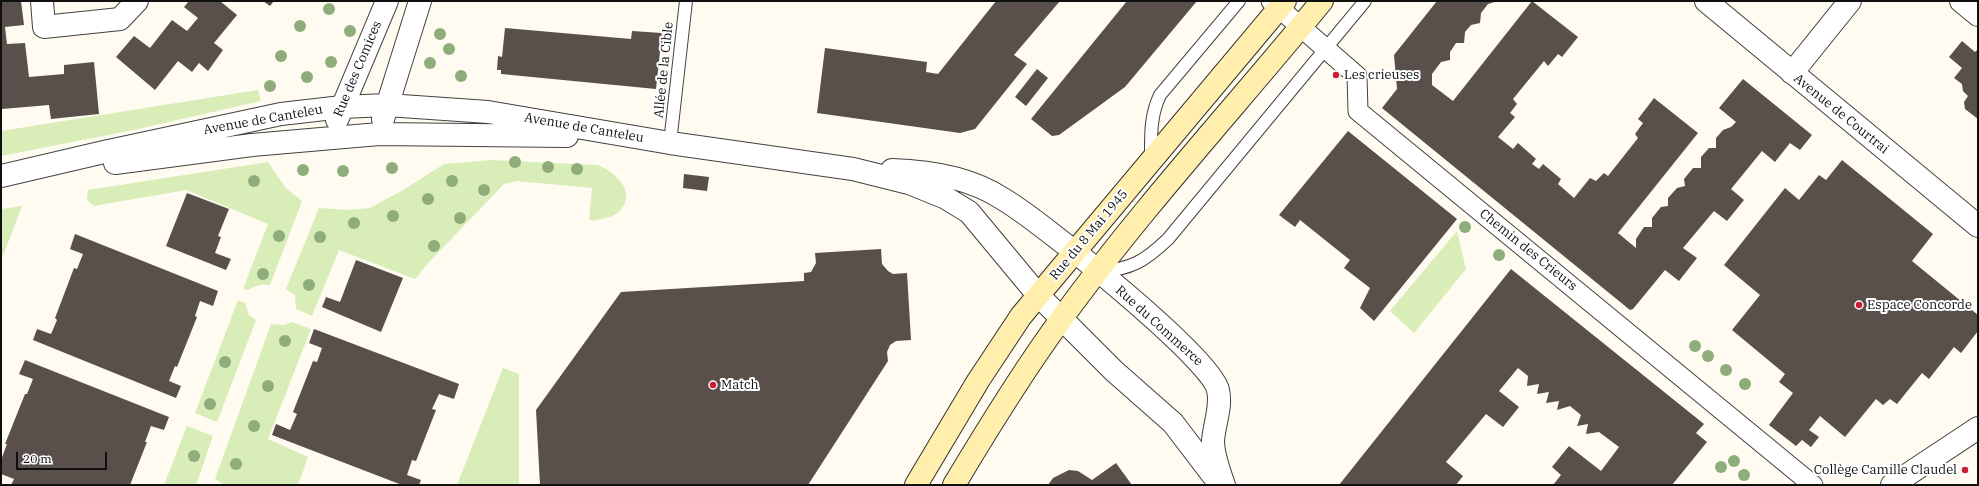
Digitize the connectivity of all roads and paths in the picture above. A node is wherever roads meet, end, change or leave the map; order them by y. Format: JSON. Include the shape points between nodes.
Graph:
{"nodes":[{"id":1,"x":42,"y":1,"type":"edge"},
{"id":2,"x":137,"y":1,"type":"edge"},
{"id":3,"x":387,"y":1,"type":"edge"},
{"id":4,"x":420,"y":1,"type":"edge"},
{"id":5,"x":686,"y":1,"type":"edge"},
{"id":6,"x":1239,"y":1,"type":"edge"},
{"id":7,"x":1322,"y":1,"type":"edge"},
{"id":8,"x":1365,"y":1,"type":"edge"},
{"id":9,"x":1706,"y":1,"type":"edge"},
{"id":10,"x":1850,"y":1,"type":"edge"},
{"id":11,"x":1961,"y":1,"type":"edge"},
{"id":12,"x":1278,"y":3,"type":"edge"},
{"id":13,"x":1978,"y":15,"type":"edge"},
{"id":14,"x":1301,"y":27,"type":"junction"},
{"id":15,"x":1326,"y":48,"type":"junction"},
{"id":16,"x":1792,"y":73,"type":"junction"},
{"id":17,"x":387,"y":105,"type":"junction"},
{"id":18,"x":342,"y":107,"type":"junction"},
{"id":19,"x":379,"y":134,"type":"junction"},
{"id":20,"x":330,"y":137,"type":"junction"},
{"id":21,"x":670,"y":143,"type":"junction"},
{"id":22,"x":1151,"y":160,"type":"junction"},
{"id":23,"x":853,"y":169,"type":"junction"},
{"id":24,"x":1,"y":176,"type":"edge"},
{"id":25,"x":1,"y":182,"type":"edge"},
{"id":26,"x":1978,"y":226,"type":"edge"},
{"id":27,"x":1074,"y":251,"type":"junction"},
{"id":28,"x":1099,"y":271,"type":"junction"},
{"id":29,"x":1038,"y":295,"type":"junction"},
{"id":30,"x":1062,"y":318,"type":"junction"},
{"id":31,"x":1978,"y":428,"type":"edge"},
{"id":32,"x":916,"y":485,"type":"edge"},
{"id":33,"x":954,"y":485,"type":"edge"},
{"id":34,"x":1220,"y":485,"type":"edge"},
{"id":35,"x":1224,"y":485,"type":"edge"},
{"id":36,"x":1813,"y":485,"type":"edge"},
{"id":37,"x":1892,"y":485,"type":"edge"}],
"edges":[{"from":1,"to":2,"type":"street","via":[[44,27],[120,19]]},
{"from":3,"to":18,"type":"street","name":"Rue des Comices"},
{"from":4,"to":17,"type":"street"},
{"from":5,"to":21,"type":"lane","name":"Allée de la Cible"},
{"from":6,"to":22,"type":"lane","via":[[1160,95],[1153,108]]},
{"from":7,"to":14,"type":"main road"},
{"from":8,"to":15,"type":"lane"},
{"from":9,"to":16,"type":"street","name":"Avenue de Courtrai"},
{"from":10,"to":16,"type":"street"},
{"from":11,"to":13,"type":"street"},
{"from":12,"to":14,"type":"street","name":"Chemin des Crieurs"},
{"from":12,"to":22,"type":"main road","name":"Rue du 8 Mai 1945"},
{"from":14,"to":15,"type":"street","name":"Chemin des Crieurs"},
{"from":14,"to":28,"type":"main road","via":[[1137,221]]},
{"from":15,"to":28,"type":"lane","via":[[1168,239],[1150,256],[1134,265],[1118,270]]},
{"from":15,"to":36,"type":"street","name":"Chemin des Crieurs","via":[[1357,76],[1358,111]]},
{"from":16,"to":26,"type":"street","name":"Avenue de Courtrai"},
{"from":17,"to":18,"type":"street","name":"Avenue de Canteleu"},
{"from":17,"to":19,"type":"street"},
{"from":17,"to":21,"type":"street","name":"Avenue de Canteleu","via":[[488,112]]},
{"from":18,"to":20,"type":"street","name":"Rue des Comices"},
{"from":18,"to":24,"type":"street","name":"Avenue de Canteleu","via":[[281,114],[220,126]]},
{"from":19,"to":20,"type":"street","name":"Avenue de Canteleu"},
{"from":19,"to":21,"type":"street","name":"Avenue de Canteleu","via":[[528,135]]},
{"from":20,"to":25,"type":"street","name":"Avenue de Canteleu","via":[[153,157]]},
{"from":21,"to":23,"type":"street","name":"Avenue de Canteleu"},
{"from":22,"to":27,"type":"main road","name":"Rue du 8 Mai 1945"},
{"from":23,"to":27,"type":"street","name":"Avenue de Canteleu","via":[[912,170],[980,187],[1002,198]]},
{"from":23,"to":29,"type":"street","name":"Avenue de Canteleu","via":[[909,183],[957,204],[981,226]]},
{"from":27,"to":28,"type":"street","name":"Rue du Commerce"},
{"from":27,"to":29,"type":"main road","name":"Rue du 8 Mai 1945"},
{"from":28,"to":30,"type":"main road"},
{"from":28,"to":35,"type":"street","name":"Rue du Commerce","via":[[1190,353],[1213,378],[1218,388],[1219,400],[1213,442]]},
{"from":29,"to":30,"type":"street"},
{"from":29,"to":32,"type":"main road","name":"Rue du 8 Mai 1945","via":[[1009,333],[978,381]]},
{"from":30,"to":33,"type":"main road"},
{"from":30,"to":34,"type":"street","via":[[1114,371],[1173,423]]},
{"from":31,"to":37,"type":"street"}]}
